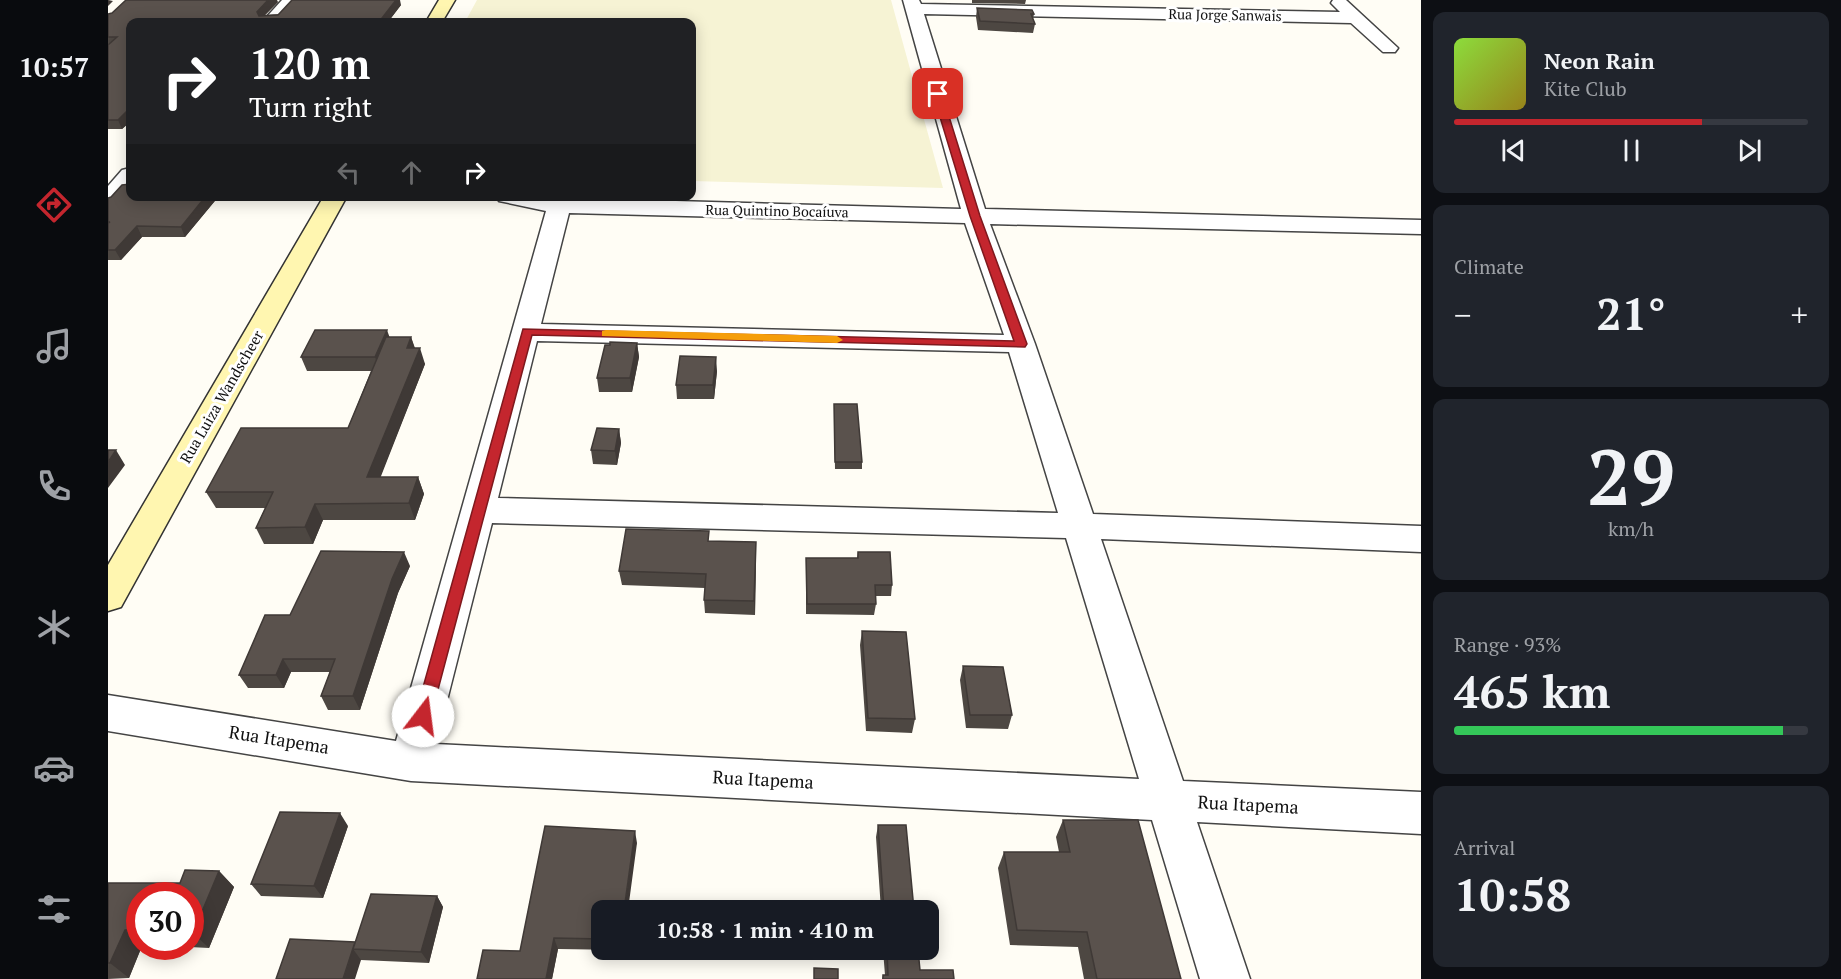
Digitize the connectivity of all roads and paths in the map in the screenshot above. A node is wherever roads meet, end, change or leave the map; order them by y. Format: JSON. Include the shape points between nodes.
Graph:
{"nodes":[{"id":1,"x":291,"y":0,"type":"edge"},
{"id":2,"x":447,"y":0,"type":"edge"},
{"id":3,"x":912,"y":3,"type":"edge"},
{"id":4,"x":1061,"y":5,"type":"edge"},
{"id":5,"x":1205,"y":7,"type":"edge"},
{"id":6,"x":1346,"y":9,"type":"edge"},
{"id":7,"x":274,"y":18,"type":"edge"},
{"id":8,"x":436,"y":18,"type":"edge"},
{"id":9,"x":1389,"y":48,"type":"dead end"},
{"id":10,"x":108,"y":174,"type":"edge"},
{"id":11,"x":126,"y":175,"type":"edge"},
{"id":12,"x":126,"y":180,"type":"edge"},
{"id":13,"x":108,"y":200,"type":"edge"},
{"id":14,"x":333,"y":201,"type":"edge"},
{"id":15,"x":534,"y":201,"type":"edge"},
{"id":16,"x":560,"y":206,"type":"junction"},
{"id":17,"x":975,"y":216,"type":"junction"},
{"id":18,"x":1421,"y":227,"type":"edge"},
{"id":19,"x":527,"y":332,"type":"junction"},
{"id":20,"x":1021,"y":344,"type":"junction"},
{"id":21,"x":479,"y":510,"type":"junction"},
{"id":22,"x":1079,"y":526,"type":"junction"},
{"id":23,"x":1421,"y":539,"type":"edge"},
{"id":24,"x":108,"y":597,"type":"edge"},
{"id":25,"x":108,"y":713,"type":"edge"},
{"id":26,"x":411,"y":762,"type":"junction"},
{"id":27,"x":1168,"y":801,"type":"junction"},
{"id":28,"x":1421,"y":813,"type":"edge"},
{"id":29,"x":1225,"y":979,"type":"edge"}],
"edges":[{"from":1,"to":7,"type":"street"},
{"from":2,"to":8,"type":"main road"},
{"from":3,"to":4,"type":"street","name":"Rua Jorge Sanwais"},
{"from":3,"to":17,"type":"street"},
{"from":4,"to":5,"type":"street","name":"Rua Jorge Sanwais"},
{"from":5,"to":6,"type":"street","name":"Rua Jorge Sanwais"},
{"from":6,"to":9,"type":"street"},
{"from":10,"to":11,"type":"street"},
{"from":12,"to":13,"type":"street"},
{"from":14,"to":24,"type":"main road","name":"Rua Luiza Wandscheer"},
{"from":15,"to":16,"type":"street","name":"Rua Quintino Bocaíuva"},
{"from":16,"to":17,"type":"street","name":"Rua Quintino Bocaíuva"},
{"from":16,"to":19,"type":"street"},
{"from":17,"to":18,"type":"street","name":"Rua Quintino Bocaíuva"},
{"from":17,"to":20,"type":"street"},
{"from":19,"to":20,"type":"street"},
{"from":19,"to":21,"type":"street"},
{"from":20,"to":22,"type":"street"},
{"from":21,"to":22,"type":"street"},
{"from":21,"to":26,"type":"street"},
{"from":22,"to":23,"type":"street"},
{"from":22,"to":27,"type":"street"},
{"from":25,"to":26,"type":"street","name":"Rua Itapema"},
{"from":26,"to":27,"type":"street","name":"Rua Itapema"},
{"from":27,"to":28,"type":"street","name":"Rua Itapema"},
{"from":27,"to":29,"type":"street"}]}
